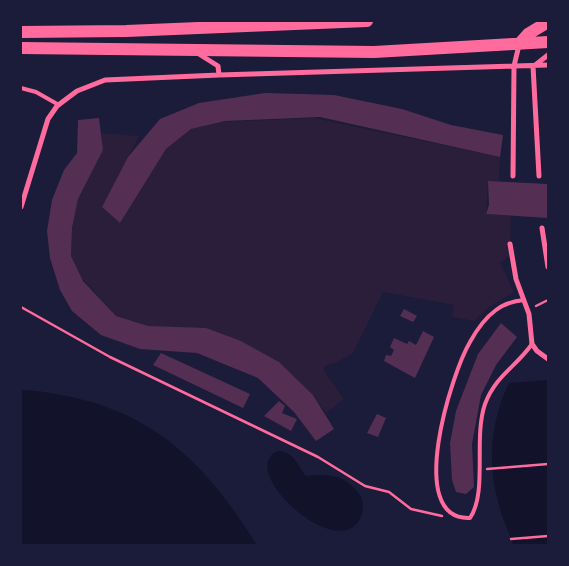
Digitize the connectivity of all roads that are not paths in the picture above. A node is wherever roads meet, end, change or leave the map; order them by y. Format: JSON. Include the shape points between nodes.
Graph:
{"nodes":[{"id":1,"x":367,"y":21,"type":"edge"},
{"id":2,"x":548,"y":22,"type":"edge"},
{"id":3,"x":21,"y":32,"type":"edge"},
{"id":4,"x":548,"y":42,"type":"edge"},
{"id":5,"x":519,"y":44,"type":"junction"},
{"id":6,"x":21,"y":48,"type":"edge"},
{"id":7,"x":187,"y":49,"type":"junction"},
{"id":8,"x":548,"y":55,"type":"edge"},
{"id":9,"x":548,"y":65,"type":"edge"},
{"id":10,"x":514,"y":66,"type":"junction"},
{"id":11,"x":533,"y":66,"type":"junction"},
{"id":12,"x":219,"y":74,"type":"junction"},
{"id":13,"x":21,"y":88,"type":"edge"},
{"id":14,"x":59,"y":105,"type":"junction"},
{"id":15,"x":513,"y":176,"type":"dead end"},
{"id":16,"x":539,"y":176,"type":"dead end"},
{"id":17,"x":21,"y":207,"type":"edge"},
{"id":18,"x":542,"y":228,"type":"dead end"},
{"id":19,"x":510,"y":244,"type":"dead end"},
{"id":20,"x":548,"y":267,"type":"edge"},
{"id":21,"x":524,"y":300,"type":"junction"},
{"id":22,"x":532,"y":344,"type":"junction"},
{"id":23,"x":548,"y":359,"type":"edge"}],
"edges":[{"from":1,"to":3,"type":"main road"},
{"from":2,"to":5,"type":"main road","via":[[528,34]]},
{"from":4,"to":5,"type":"main road"},
{"from":5,"to":7,"type":"main road","via":[[374,52]]},
{"from":5,"to":10,"type":"street"},
{"from":6,"to":7,"type":"main road"},
{"from":7,"to":12,"type":"street","via":[[218,66]]},
{"from":8,"to":11,"type":"street"},
{"from":9,"to":11,"type":"street"},
{"from":10,"to":11,"type":"street"},
{"from":10,"to":12,"type":"street"},
{"from":10,"to":15,"type":"street"},
{"from":11,"to":16,"type":"street"},
{"from":12,"to":14,"type":"street","via":[[105,80],[78,91]]},
{"from":13,"to":14,"type":"lane"},
{"from":14,"to":17,"type":"street","via":[[48,119]]},
{"from":18,"to":20,"type":"street"},
{"from":19,"to":21,"type":"street","via":[[516,279]]},
{"from":21,"to":22,"type":"street"},
{"from":21,"to":22,"type":"lane","via":[[505,304],[483,322],[461,360],[443,412],[436,453],[438,480],[441,500],[456,517],[470,518],[476,508],[480,426],[486,403],[500,376],[520,360]]},
{"from":22,"to":23,"type":"street"}]}
